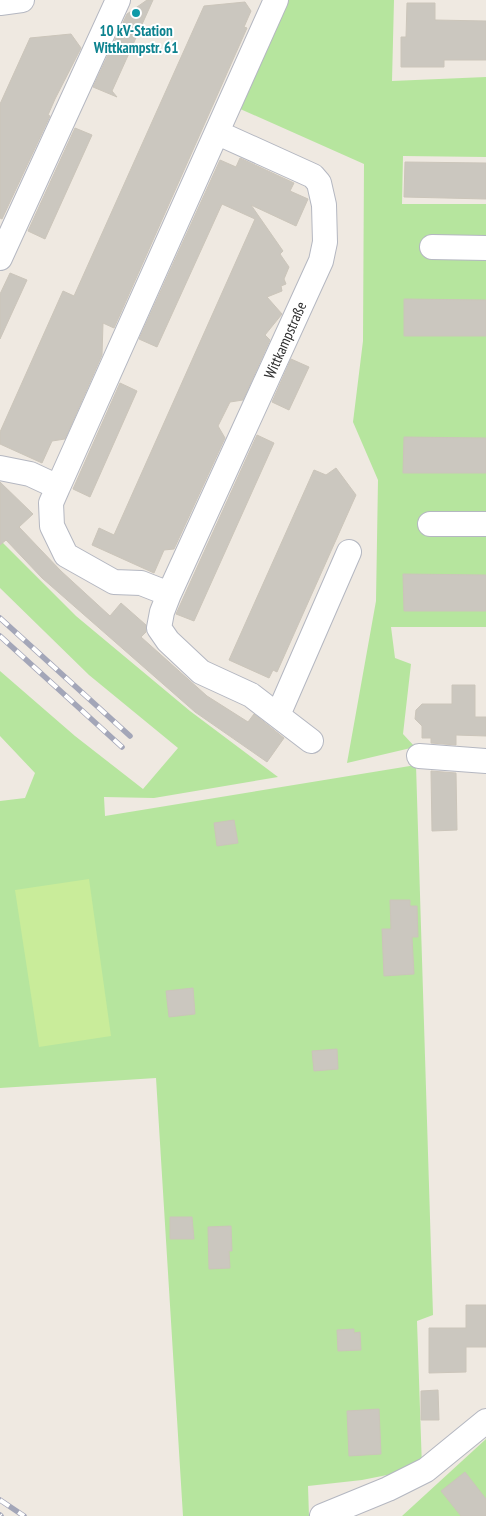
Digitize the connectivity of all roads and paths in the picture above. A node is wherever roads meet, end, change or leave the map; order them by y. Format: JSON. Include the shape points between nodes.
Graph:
{"nodes":[{"id":1,"x":22,"y":0,"type":"edge"},
{"id":2,"x":118,"y":0,"type":"edge"},
{"id":3,"x":276,"y":0,"type":"edge"},
{"id":4,"x":0,"y":3,"type":"edge"},
{"id":5,"x":218,"y":133,"type":"junction"},
{"id":6,"x":432,"y":248,"type":"dead end"},
{"id":7,"x":486,"y":248,"type":"edge"},
{"id":8,"x":0,"y":258,"type":"edge"},
{"id":9,"x":0,"y":468,"type":"edge"},
{"id":10,"x":58,"y":487,"type":"junction"},
{"id":11,"x":430,"y":524,"type":"dead end"},
{"id":12,"x":486,"y":524,"type":"edge"},
{"id":13,"x":349,"y":552,"type":"dead end"},
{"id":14,"x":170,"y":594,"type":"junction"},
{"id":15,"x":278,"y":715,"type":"junction"},
{"id":16,"x":311,"y":741,"type":"dead end"},
{"id":17,"x":419,"y":756,"type":"dead end"},
{"id":18,"x":486,"y":761,"type":"edge"},
{"id":19,"x":486,"y":1421,"type":"edge"},
{"id":20,"x":322,"y":1516,"type":"edge"}],
"edges":[{"from":1,"to":4,"type":"street"},
{"from":2,"to":8,"type":"street"},
{"from":3,"to":5,"type":"street"},
{"from":5,"to":10,"type":"street"},
{"from":5,"to":14,"type":"street","name":"Wittkampstraße","via":[[313,176],[322,193],[325,242],[321,261]]},
{"from":6,"to":7,"type":"street"},
{"from":9,"to":10,"type":"street","via":[[30,474]]},
{"from":10,"to":14,"type":"street","via":[[51,503],[52,526],[66,555],[114,582],[141,583]]},
{"from":11,"to":12,"type":"street"},
{"from":13,"to":15,"type":"street"},
{"from":14,"to":15,"type":"street","name":"Wittkampstraße","via":[[162,612],[160,628],[168,641],[201,672],[251,695]]},
{"from":15,"to":16,"type":"street","name":"Wittkampstraße"},
{"from":17,"to":18,"type":"street"},
{"from":19,"to":20,"type":"street","via":[[426,1470]]}]}
